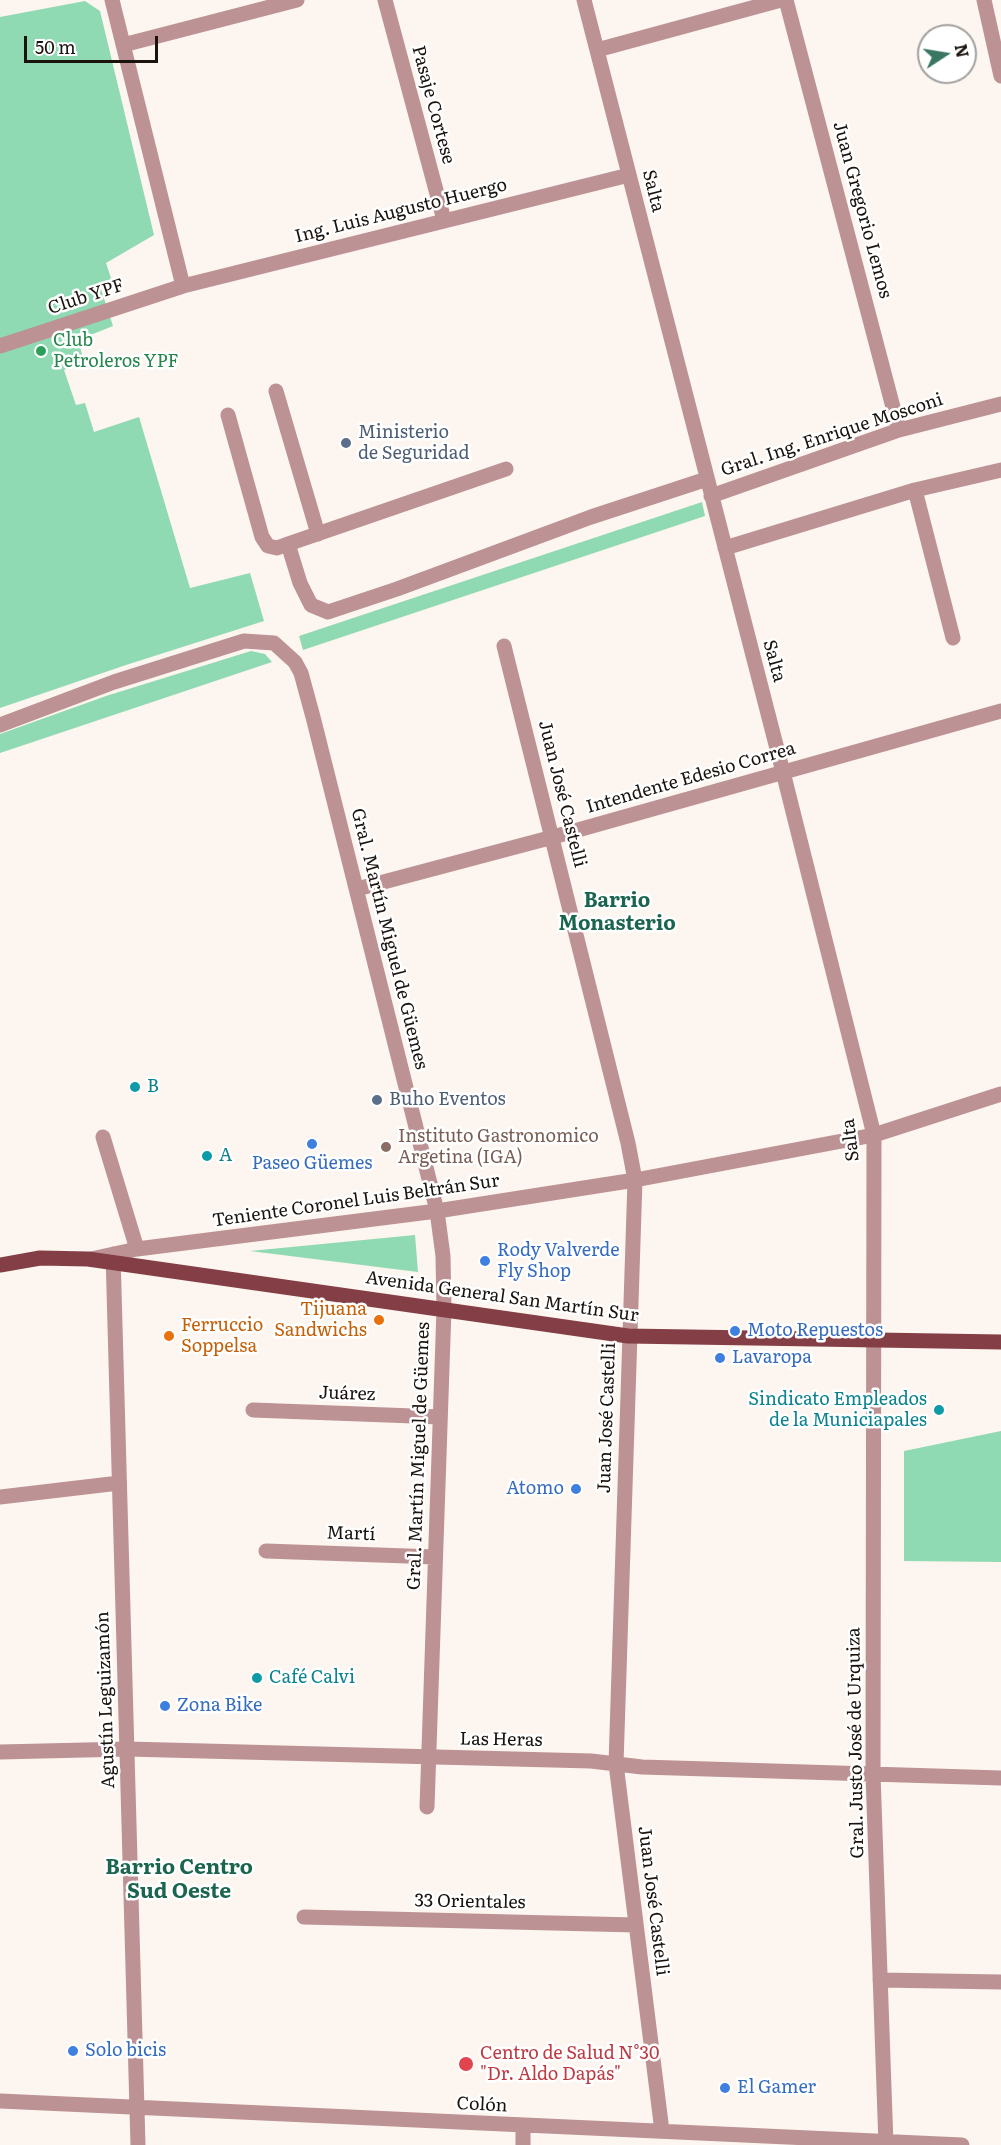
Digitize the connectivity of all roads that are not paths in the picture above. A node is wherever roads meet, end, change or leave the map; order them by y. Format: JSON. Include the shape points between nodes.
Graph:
{"nodes":[{"id":1,"x":112,"y":0,"type":"edge"},
{"id":2,"x":297,"y":0,"type":"edge"},
{"id":3,"x":386,"y":0,"type":"edge"},
{"id":4,"x":584,"y":0,"type":"edge"},
{"id":5,"x":781,"y":0,"type":"edge"},
{"id":6,"x":786,"y":0,"type":"edge"},
{"id":7,"x":984,"y":0,"type":"edge"},
{"id":8,"x":123,"y":45,"type":"junction"},
{"id":9,"x":597,"y":50,"type":"junction"},
{"id":10,"x":1001,"y":76,"type":"edge"},
{"id":11,"x":629,"y":175,"type":"junction"},
{"id":12,"x":444,"y":220,"type":"junction"},
{"id":13,"x":183,"y":286,"type":"junction"},
{"id":14,"x":0,"y":346,"type":"edge"},
{"id":15,"x":276,"y":391,"type":"dead end"},
{"id":16,"x":1001,"y":404,"type":"edge"},
{"id":17,"x":228,"y":415,"type":"dead end"},
{"id":18,"x":899,"y":430,"type":"junction"},
{"id":19,"x":506,"y":469,"type":"dead end"},
{"id":20,"x":1001,"y":470,"type":"edge"},
{"id":21,"x":707,"y":479,"type":"junction"},
{"id":22,"x":915,"y":490,"type":"junction"},
{"id":23,"x":711,"y":496,"type":"junction"},
{"id":24,"x":318,"y":534,"type":"junction"},
{"id":25,"x":288,"y":544,"type":"junction"},
{"id":26,"x":725,"y":548,"type":"junction"},
{"id":27,"x":953,"y":638,"type":"dead end"},
{"id":28,"x":504,"y":646,"type":"dead end"},
{"id":29,"x":1001,"y":711,"type":"edge"},
{"id":30,"x":0,"y":725,"type":"edge"},
{"id":31,"x":783,"y":772,"type":"junction"},
{"id":32,"x":554,"y":837,"type":"junction"},
{"id":33,"x":357,"y":889,"type":"junction"},
{"id":34,"x":1001,"y":1094,"type":"edge"},
{"id":35,"x":874,"y":1135,"type":"junction"},
{"id":36,"x":103,"y":1137,"type":"dead end"},
{"id":37,"x":635,"y":1180,"type":"junction"},
{"id":38,"x":437,"y":1211,"type":"junction"},
{"id":39,"x":137,"y":1249,"type":"junction"},
{"id":40,"x":113,"y":1259,"type":"junction"},
{"id":41,"x":0,"y":1265,"type":"edge"},
{"id":42,"x":444,"y":1309,"type":"junction"},
{"id":43,"x":628,"y":1336,"type":"junction"},
{"id":44,"x":874,"y":1340,"type":"junction"},
{"id":45,"x":1001,"y":1342,"type":"edge"},
{"id":46,"x":253,"y":1410,"type":"dead end"},
{"id":47,"x":440,"y":1417,"type":"junction"},
{"id":48,"x":119,"y":1483,"type":"junction"},
{"id":49,"x":0,"y":1497,"type":"edge"},
{"id":50,"x":266,"y":1551,"type":"dead end"},
{"id":51,"x":435,"y":1557,"type":"junction"},
{"id":52,"x":127,"y":1749,"type":"junction"},
{"id":53,"x":0,"y":1752,"type":"edge"},
{"id":54,"x":428,"y":1757,"type":"junction"},
{"id":55,"x":616,"y":1764,"type":"junction"},
{"id":56,"x":873,"y":1773,"type":"junction"},
{"id":57,"x":1001,"y":1778,"type":"edge"},
{"id":58,"x":427,"y":1807,"type":"dead end"},
{"id":59,"x":304,"y":1917,"type":"dead end"},
{"id":60,"x":636,"y":1925,"type":"junction"},
{"id":61,"x":880,"y":1980,"type":"junction"},
{"id":62,"x":1001,"y":1982,"type":"edge"},
{"id":63,"x":0,"y":2101,"type":"edge"},
{"id":64,"x":137,"y":2108,"type":"junction"},
{"id":65,"x":523,"y":2126,"type":"junction"},
{"id":66,"x":662,"y":2132,"type":"junction"},
{"id":67,"x":886,"y":2144,"type":"edge"},
{"id":68,"x":138,"y":2145,"type":"edge"},
{"id":69,"x":524,"y":2145,"type":"edge"},
{"id":70,"x":963,"y":2145,"type":"edge"}],
"edges":[{"from":1,"to":8,"type":"street"},
{"from":2,"to":8,"type":"street"},
{"from":3,"to":12,"type":"street","name":"Pasaje Cortese"},
{"from":4,"to":9,"type":"street","name":"Salta"},
{"from":5,"to":9,"type":"street"},
{"from":6,"to":18,"type":"street","name":"Juan Gregorio Lemos"},
{"from":7,"to":10,"type":"street"},
{"from":8,"to":13,"type":"street"},
{"from":9,"to":11,"type":"street","name":"Salta"},
{"from":11,"to":12,"type":"street","name":"Ing. Luis Augusto Huergo"},
{"from":11,"to":21,"type":"street","name":"Salta"},
{"from":12,"to":13,"type":"street","name":"Ing. Luis Augusto Huergo"},
{"from":13,"to":14,"type":"street","name":"Club YPF"},
{"from":15,"to":24,"type":"street"},
{"from":16,"to":18,"type":"street","name":"Gral. Ing. Enrique Mosconi"},
{"from":17,"to":25,"type":"street","via":[[262,537],[268,546]]},
{"from":18,"to":23,"type":"street","name":"Gral. Ing. Enrique Mosconi"},
{"from":19,"to":24,"type":"street"},
{"from":20,"to":22,"type":"street"},
{"from":21,"to":23,"type":"street","name":"Salta"},
{"from":21,"to":25,"type":"street","via":[[328,612],[311,605]]},
{"from":22,"to":26,"type":"street"},
{"from":22,"to":27,"type":"street"},
{"from":23,"to":26,"type":"street","name":"Salta"},
{"from":24,"to":25,"type":"street"},
{"from":26,"to":31,"type":"street","name":"Salta"},
{"from":28,"to":32,"type":"street","name":"Juan José Castelli"},
{"from":29,"to":31,"type":"street","name":"Intendente Edesio Correa"},
{"from":30,"to":33,"type":"street","name":"Gral. Martín Miguel de Güemes","via":[[114,682],[244,641],[274,643],[301,673]]},
{"from":31,"to":32,"type":"street","name":"Intendente Edesio Correa"},
{"from":31,"to":35,"type":"street","name":"Salta"},
{"from":32,"to":33,"type":"street","name":"Intendente Edesio Correa"},
{"from":32,"to":37,"type":"street","name":"Juan José Castelli"},
{"from":33,"to":38,"type":"street","name":"Gral. Martín Miguel de Güemes"},
{"from":34,"to":35,"type":"street","name":"Teniente Coronel Luis Beltrán Sur"},
{"from":35,"to":37,"type":"street","name":"Teniente Coronel Luis Beltrán Sur"},
{"from":35,"to":44,"type":"street","name":"Salta"},
{"from":36,"to":39,"type":"street"},
{"from":37,"to":38,"type":"street","name":"Teniente Coronel Luis Beltrán Sur"},
{"from":37,"to":43,"type":"street","name":"Juan José Castelli"},
{"from":38,"to":39,"type":"street","name":"Teniente Coronel Luis Beltrán Sur"},
{"from":38,"to":42,"type":"street","name":"Gral. Martín Miguel de Güemes","via":[[445,1276]]},
{"from":39,"to":40,"type":"street","name":"Teniente Coronel Luis Beltrán Sur"},
{"from":40,"to":41,"type":"main road","name":"Avenida General San Martín Sur","via":[[40,1258]]},
{"from":40,"to":42,"type":"main road","name":"Avenida General San Martín Sur"},
{"from":40,"to":48,"type":"street","name":"Agustín Leguizamón"},
{"from":42,"to":43,"type":"main road","name":"Avenida General San Martín Sur"},
{"from":42,"to":47,"type":"street","name":"Gral. Martín Miguel de Güemes"},
{"from":43,"to":44,"type":"main road","name":"Avenida General San Martín Sur"},
{"from":43,"to":55,"type":"street","name":"Juan José Castelli"},
{"from":44,"to":45,"type":"main road","name":"Avenida General San Martín Sur"},
{"from":44,"to":56,"type":"street","name":"Gral. Justo José de Urquiza"},
{"from":46,"to":47,"type":"street","name":"Juárez"},
{"from":47,"to":51,"type":"street","name":"Gral. Martín Miguel de Güemes"},
{"from":48,"to":49,"type":"street"},
{"from":48,"to":52,"type":"street","name":"Agustín Leguizamón"},
{"from":50,"to":51,"type":"street","name":"Martí"},
{"from":51,"to":54,"type":"street","name":"Gral. Martín Miguel de Güemes"},
{"from":52,"to":53,"type":"street","name":"Las Heras"},
{"from":52,"to":54,"type":"street","name":"Las Heras"},
{"from":52,"to":64,"type":"street","name":"Agustín Leguizamón"},
{"from":54,"to":55,"type":"street","name":"Las Heras"},
{"from":54,"to":58,"type":"street","name":"Gral. Martín Miguel de Güemes"},
{"from":55,"to":56,"type":"street","name":"Las Heras"},
{"from":55,"to":60,"type":"street","name":"Juan José Castelli"},
{"from":56,"to":57,"type":"street","name":"Las Heras"},
{"from":56,"to":61,"type":"street","name":"Gral. Justo José de Urquiza"},
{"from":59,"to":60,"type":"street","name":"33 Orientales"},
{"from":60,"to":66,"type":"street","name":"Juan José Castelli"},
{"from":61,"to":62,"type":"street"},
{"from":61,"to":67,"type":"street","name":"Gral. Justo José de Urquiza"},
{"from":63,"to":64,"type":"street","name":"Colón"},
{"from":64,"to":65,"type":"street","name":"Colón"},
{"from":64,"to":68,"type":"street","name":"Agustín Leguizamón"},
{"from":65,"to":66,"type":"street","name":"Colón"},
{"from":65,"to":69,"type":"street"},
{"from":66,"to":67,"type":"street","name":"Colón"},
{"from":67,"to":70,"type":"street","name":"Colón"}]}
